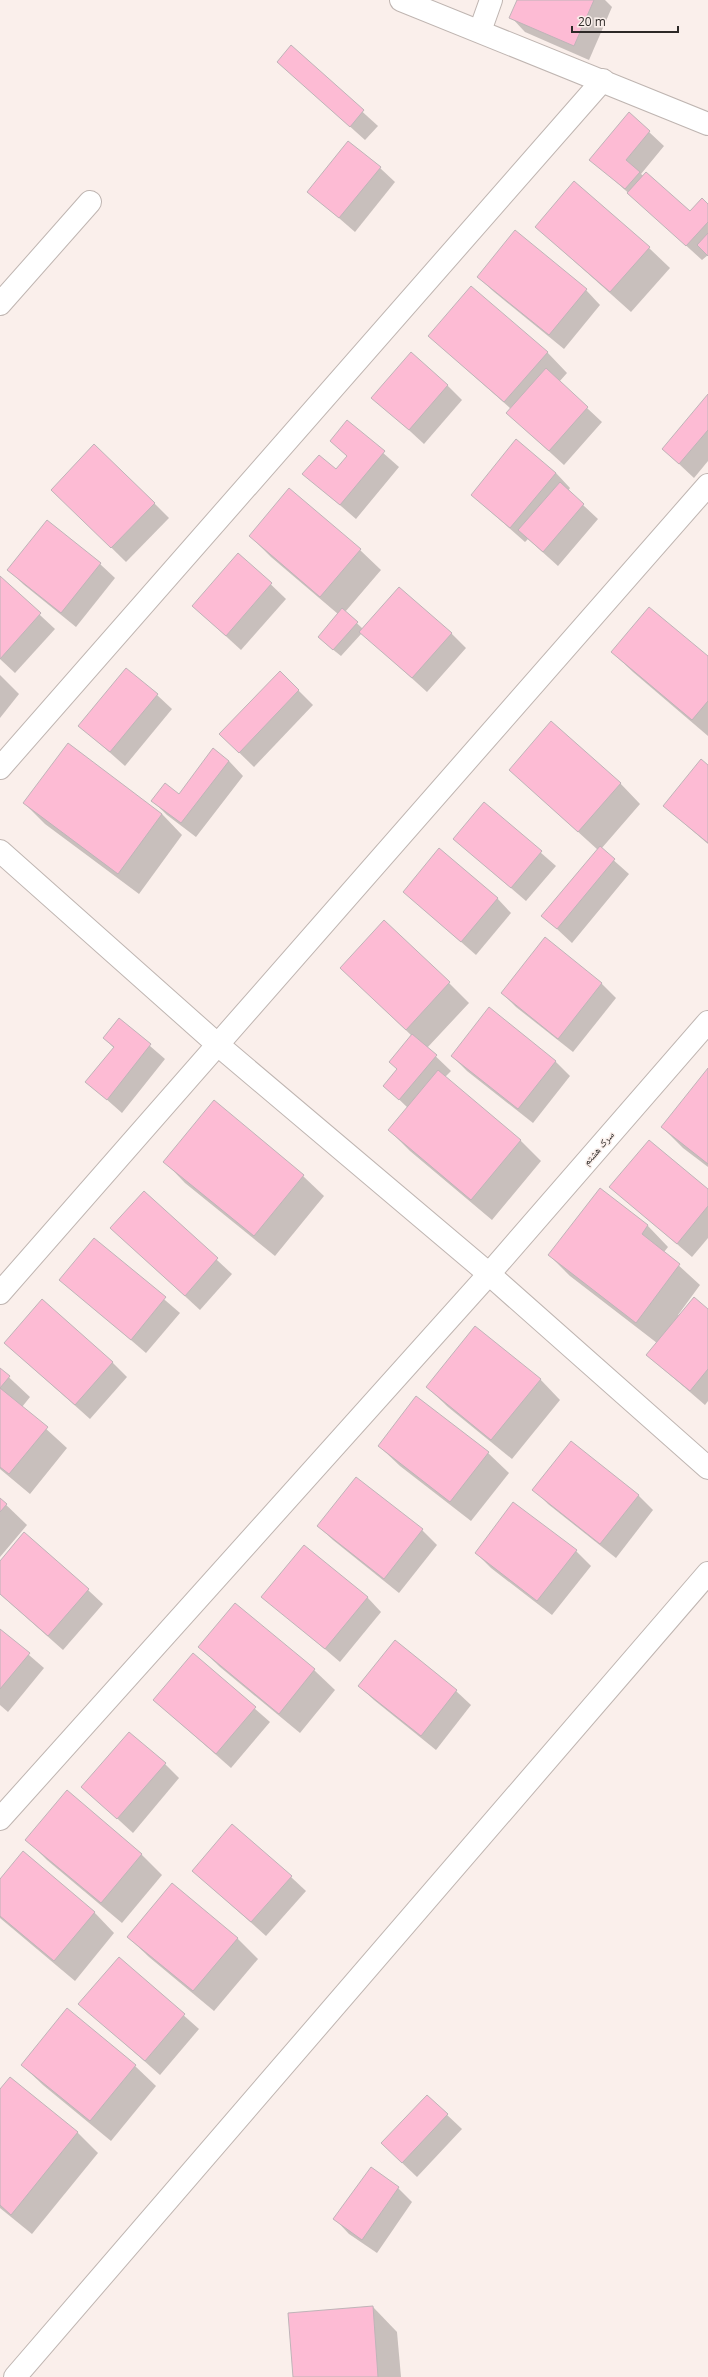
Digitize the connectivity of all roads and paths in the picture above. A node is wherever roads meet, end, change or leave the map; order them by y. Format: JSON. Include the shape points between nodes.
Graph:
{"nodes":[{"id":1,"x":401,"y":0,"type":"edge"},
{"id":2,"x":491,"y":0,"type":"edge"},
{"id":3,"x":480,"y":31,"type":"junction"},
{"id":4,"x":603,"y":80,"type":"junction"},
{"id":5,"x":708,"y":124,"type":"edge"},
{"id":6,"x":90,"y":202,"type":"dead end"},
{"id":7,"x":0,"y":304,"type":"edge"},
{"id":8,"x":708,"y":485,"type":"edge"},
{"id":9,"x":0,"y":768,"type":"edge"},
{"id":10,"x":0,"y":851,"type":"edge"},
{"id":11,"x":708,"y":1022,"type":"edge"},
{"id":12,"x":217,"y":1044,"type":"junction"},
{"id":13,"x":489,"y":1274,"type":"junction"},
{"id":14,"x":0,"y":1293,"type":"edge"},
{"id":15,"x":708,"y":1468,"type":"edge"},
{"id":16,"x":708,"y":1573,"type":"edge"},
{"id":17,"x":0,"y":1819,"type":"edge"},
{"id":18,"x":15,"y":2377,"type":"edge"}],
"edges":[{"from":1,"to":3,"type":"street"},
{"from":2,"to":3,"type":"street"},
{"from":3,"to":4,"type":"street"},
{"from":4,"to":5,"type":"street"},
{"from":4,"to":9,"type":"street"},
{"from":6,"to":7,"type":"street"},
{"from":8,"to":12,"type":"street"},
{"from":10,"to":12,"type":"street"},
{"from":11,"to":13,"type":"street","name":"سرک هشتم"},
{"from":12,"to":13,"type":"street"},
{"from":12,"to":14,"type":"street"},
{"from":13,"to":15,"type":"street"},
{"from":13,"to":17,"type":"street","name":"سرک هشتم"},
{"from":16,"to":18,"type":"street"}]}
